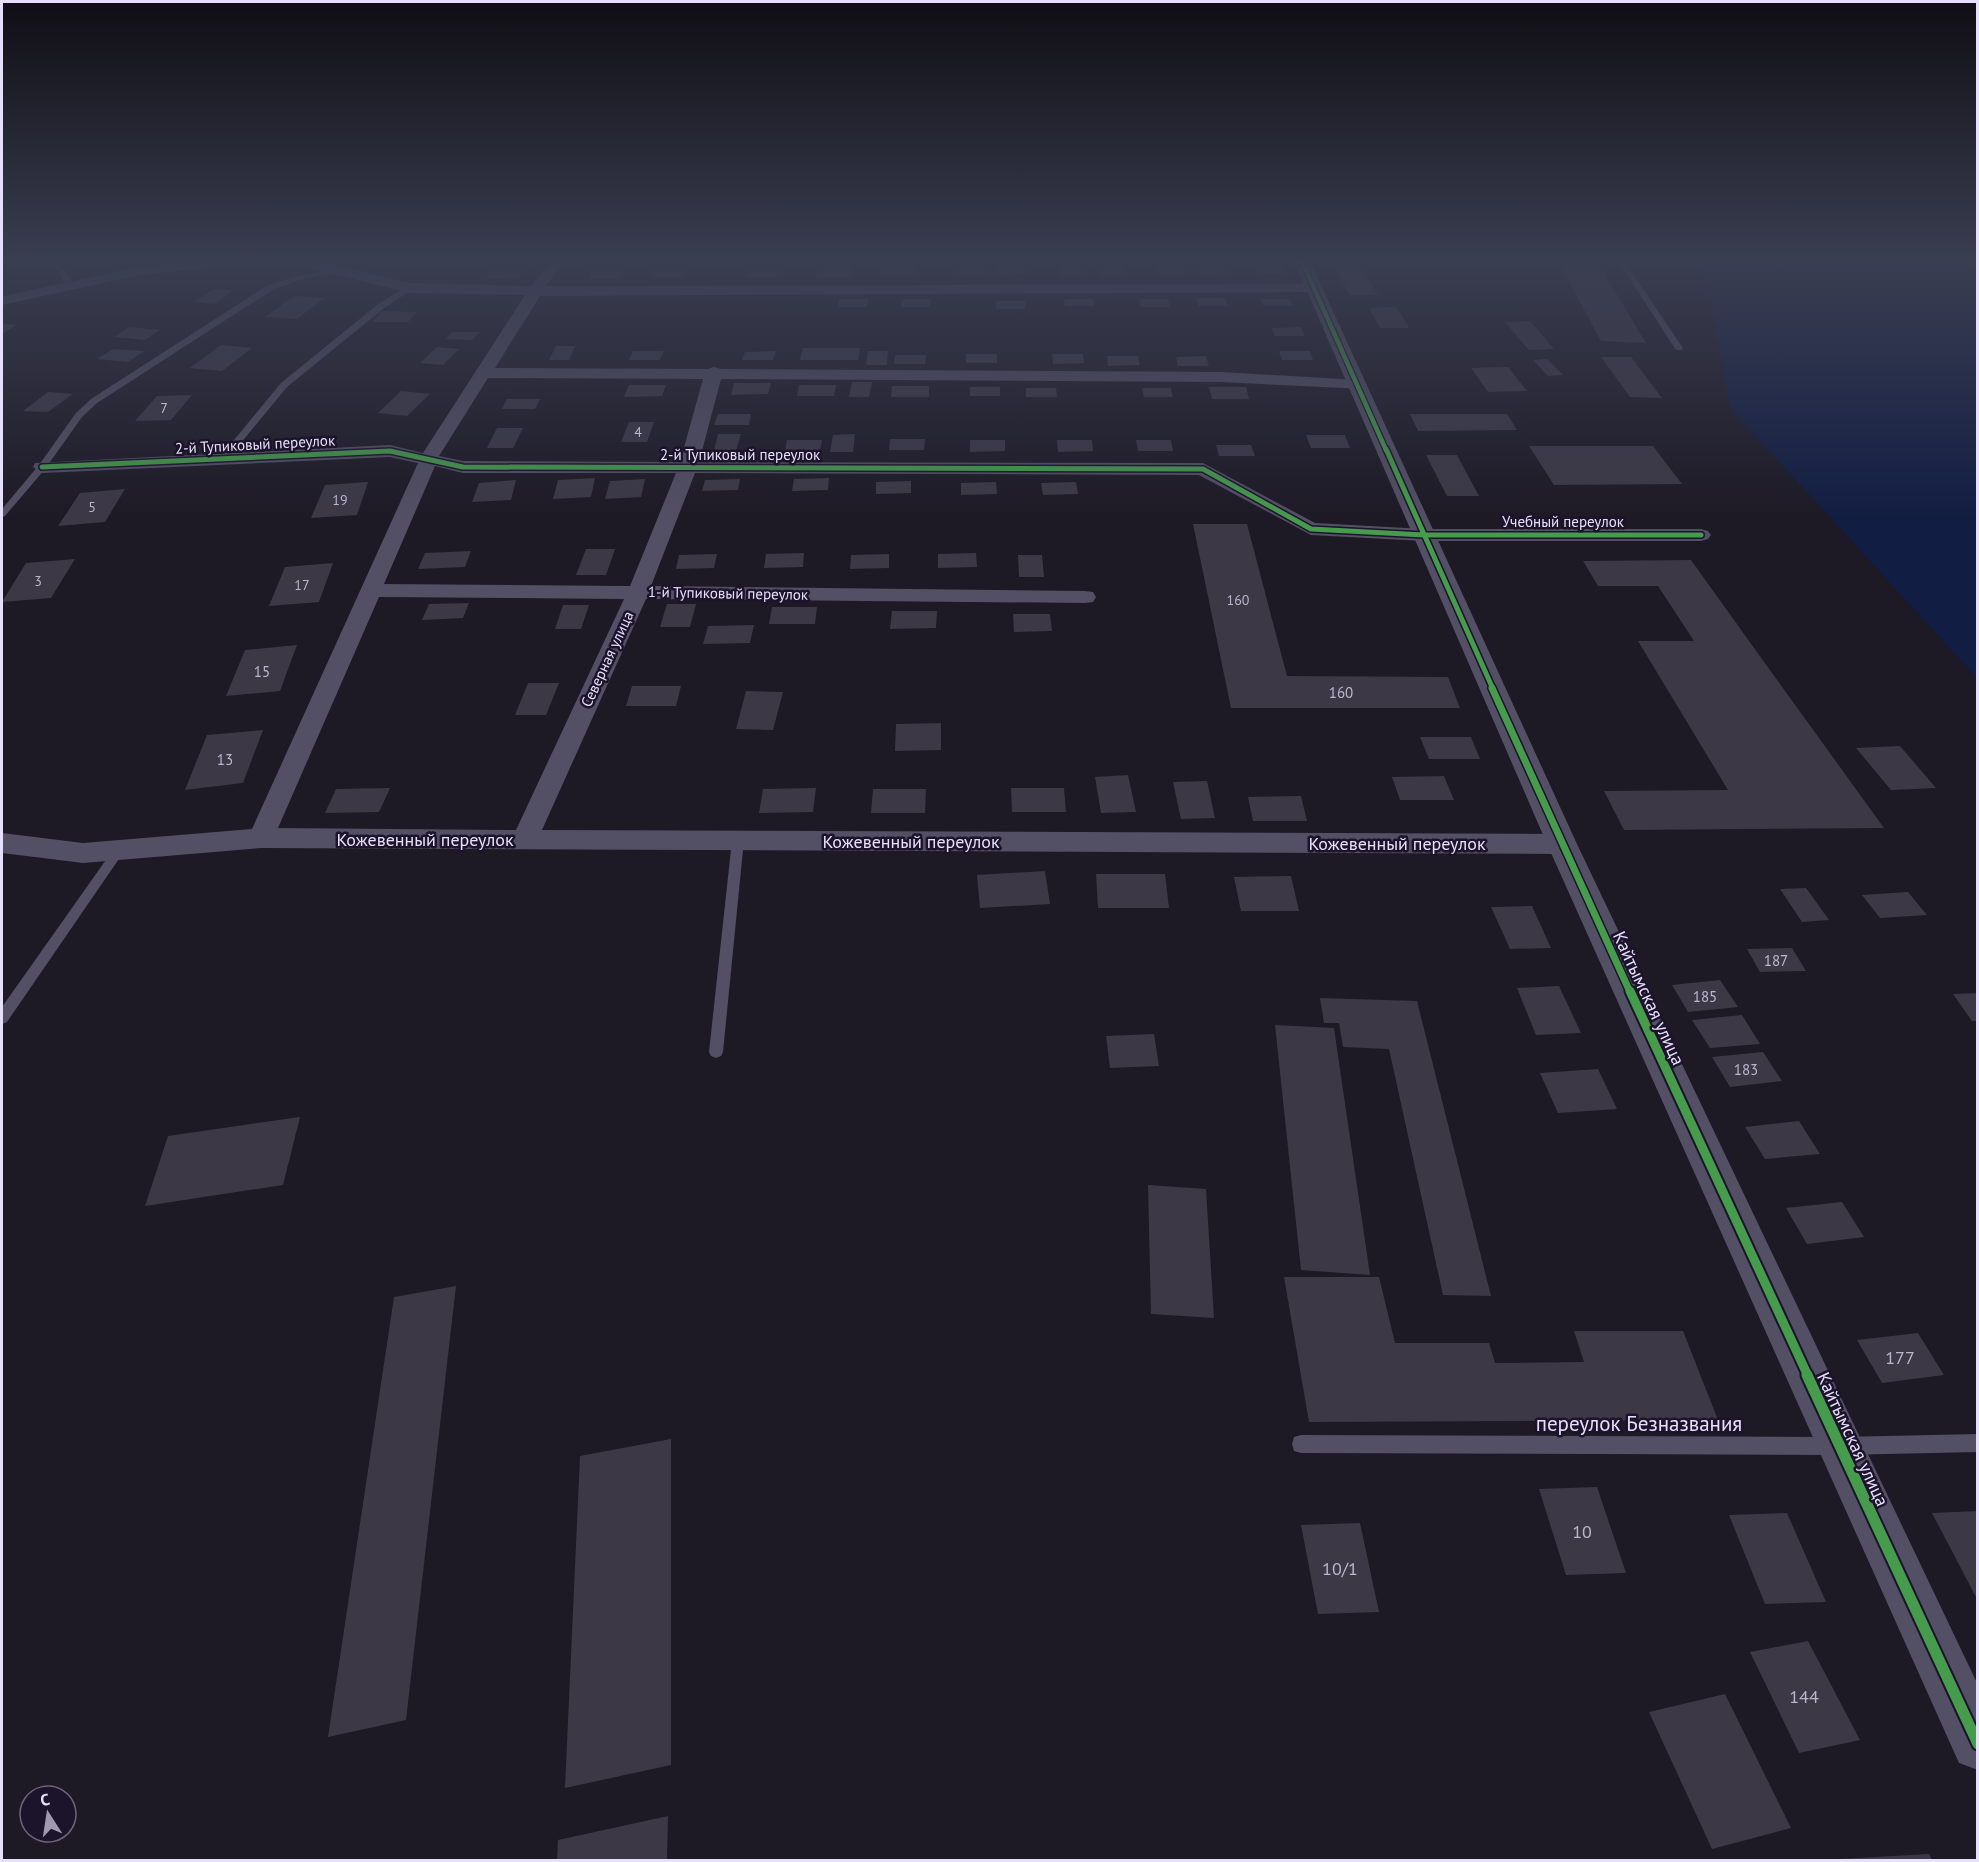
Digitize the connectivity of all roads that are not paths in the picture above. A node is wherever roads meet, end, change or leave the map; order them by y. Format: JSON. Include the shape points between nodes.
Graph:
{"nodes":[{"id":1,"x":175,"y":348,"type":"edge"},
{"id":2,"x":329,"y":348,"type":"edge"},
{"id":3,"x":498,"y":348,"type":"edge"},
{"id":4,"x":1341,"y":348,"type":"edge"},
{"id":5,"x":714,"y":372,"type":"junction"},
{"id":6,"x":481,"y":373,"type":"junction"},
{"id":7,"x":1358,"y":385,"type":"junction"},
{"id":8,"x":429,"y":458,"type":"junction"},
{"id":9,"x":223,"y":459,"type":"junction"},
{"id":10,"x":42,"y":467,"type":"junction"},
{"id":11,"x":688,"y":467,"type":"junction"},
{"id":12,"x":2,"y":514,"type":"edge"},
{"id":13,"x":1424,"y":535,"type":"junction"},
{"id":14,"x":1701,"y":535,"type":"dead end"},
{"id":15,"x":370,"y":590,"type":"junction"},
{"id":16,"x":638,"y":592,"type":"junction"},
{"id":17,"x":1085,"y":597,"type":"dead end"},
{"id":18,"x":261,"y":838,"type":"junction"},
{"id":19,"x":525,"y":839,"type":"junction"},
{"id":20,"x":738,"y":840,"type":"junction"},
{"id":21,"x":2,"y":843,"type":"edge"},
{"id":22,"x":1562,"y":844,"type":"junction"},
{"id":23,"x":119,"y":850,"type":"junction"},
{"id":24,"x":2,"y":1018,"type":"edge"},
{"id":25,"x":716,"y":1052,"type":"dead end"},
{"id":26,"x":1977,"y":1443,"type":"edge"},
{"id":27,"x":1301,"y":1444,"type":"dead end"},
{"id":28,"x":1840,"y":1446,"type":"junction"},
{"id":29,"x":1977,"y":1744,"type":"edge"}],
"edges":[{"from":1,"to":10,"type":"lane","via":[[94,400]]},
{"from":2,"to":9,"type":"lane","via":[[284,385]]},
{"from":3,"to":6,"type":"street"},
{"from":4,"to":7,"type":"street","name":"Кайтымская улица"},
{"from":5,"to":6,"type":"street"},
{"from":5,"to":7,"type":"street","via":[[1221,376]]},
{"from":5,"to":11,"type":"street","name":"Северная улица"},
{"from":6,"to":8,"type":"street"},
{"from":7,"to":13,"type":"street","name":"Кайтымская улица"},
{"from":8,"to":9,"type":"street","name":"2-й Тупиковый переулок","via":[[390,451]]},
{"from":8,"to":11,"type":"street","name":"2-й Тупиковый переулок","via":[[463,467]]},
{"from":8,"to":15,"type":"street"},
{"from":9,"to":10,"type":"street","name":"2-й Тупиковый переулок"},
{"from":10,"to":12,"type":"lane"},
{"from":11,"to":13,"type":"street","name":"2-й Тупиковый переулок","via":[[1203,469],[1311,529]]},
{"from":11,"to":16,"type":"street","name":"Северная улица"},
{"from":13,"to":14,"type":"street","name":"Учебный переулок"},
{"from":13,"to":22,"type":"street","name":"Кайтымская улица"},
{"from":15,"to":16,"type":"street","name":"1-й Тупиковый переулок"},
{"from":15,"to":18,"type":"street"},
{"from":16,"to":17,"type":"street","name":"1-й Тупиковый переулок"},
{"from":16,"to":19,"type":"street","name":"Северная улица"},
{"from":18,"to":19,"type":"street","name":"Кожевенный переулок"},
{"from":18,"to":23,"type":"street","name":"Кожевенный переулок"},
{"from":19,"to":20,"type":"street","name":"Кожевенный переулок"},
{"from":20,"to":22,"type":"street","name":"Кожевенный переулок"},
{"from":20,"to":25,"type":"lane"},
{"from":21,"to":23,"type":"street","name":"Кожевенный переулок","via":[[83,853]]},
{"from":22,"to":28,"type":"street","name":"Кайтымская улица"},
{"from":23,"to":24,"type":"lane"},
{"from":26,"to":28,"type":"lane","name":"переулок Безназвания"},
{"from":27,"to":28,"type":"lane","name":"переулок Безназвания"},
{"from":28,"to":29,"type":"street","name":"Кайтымская улица"}]}
